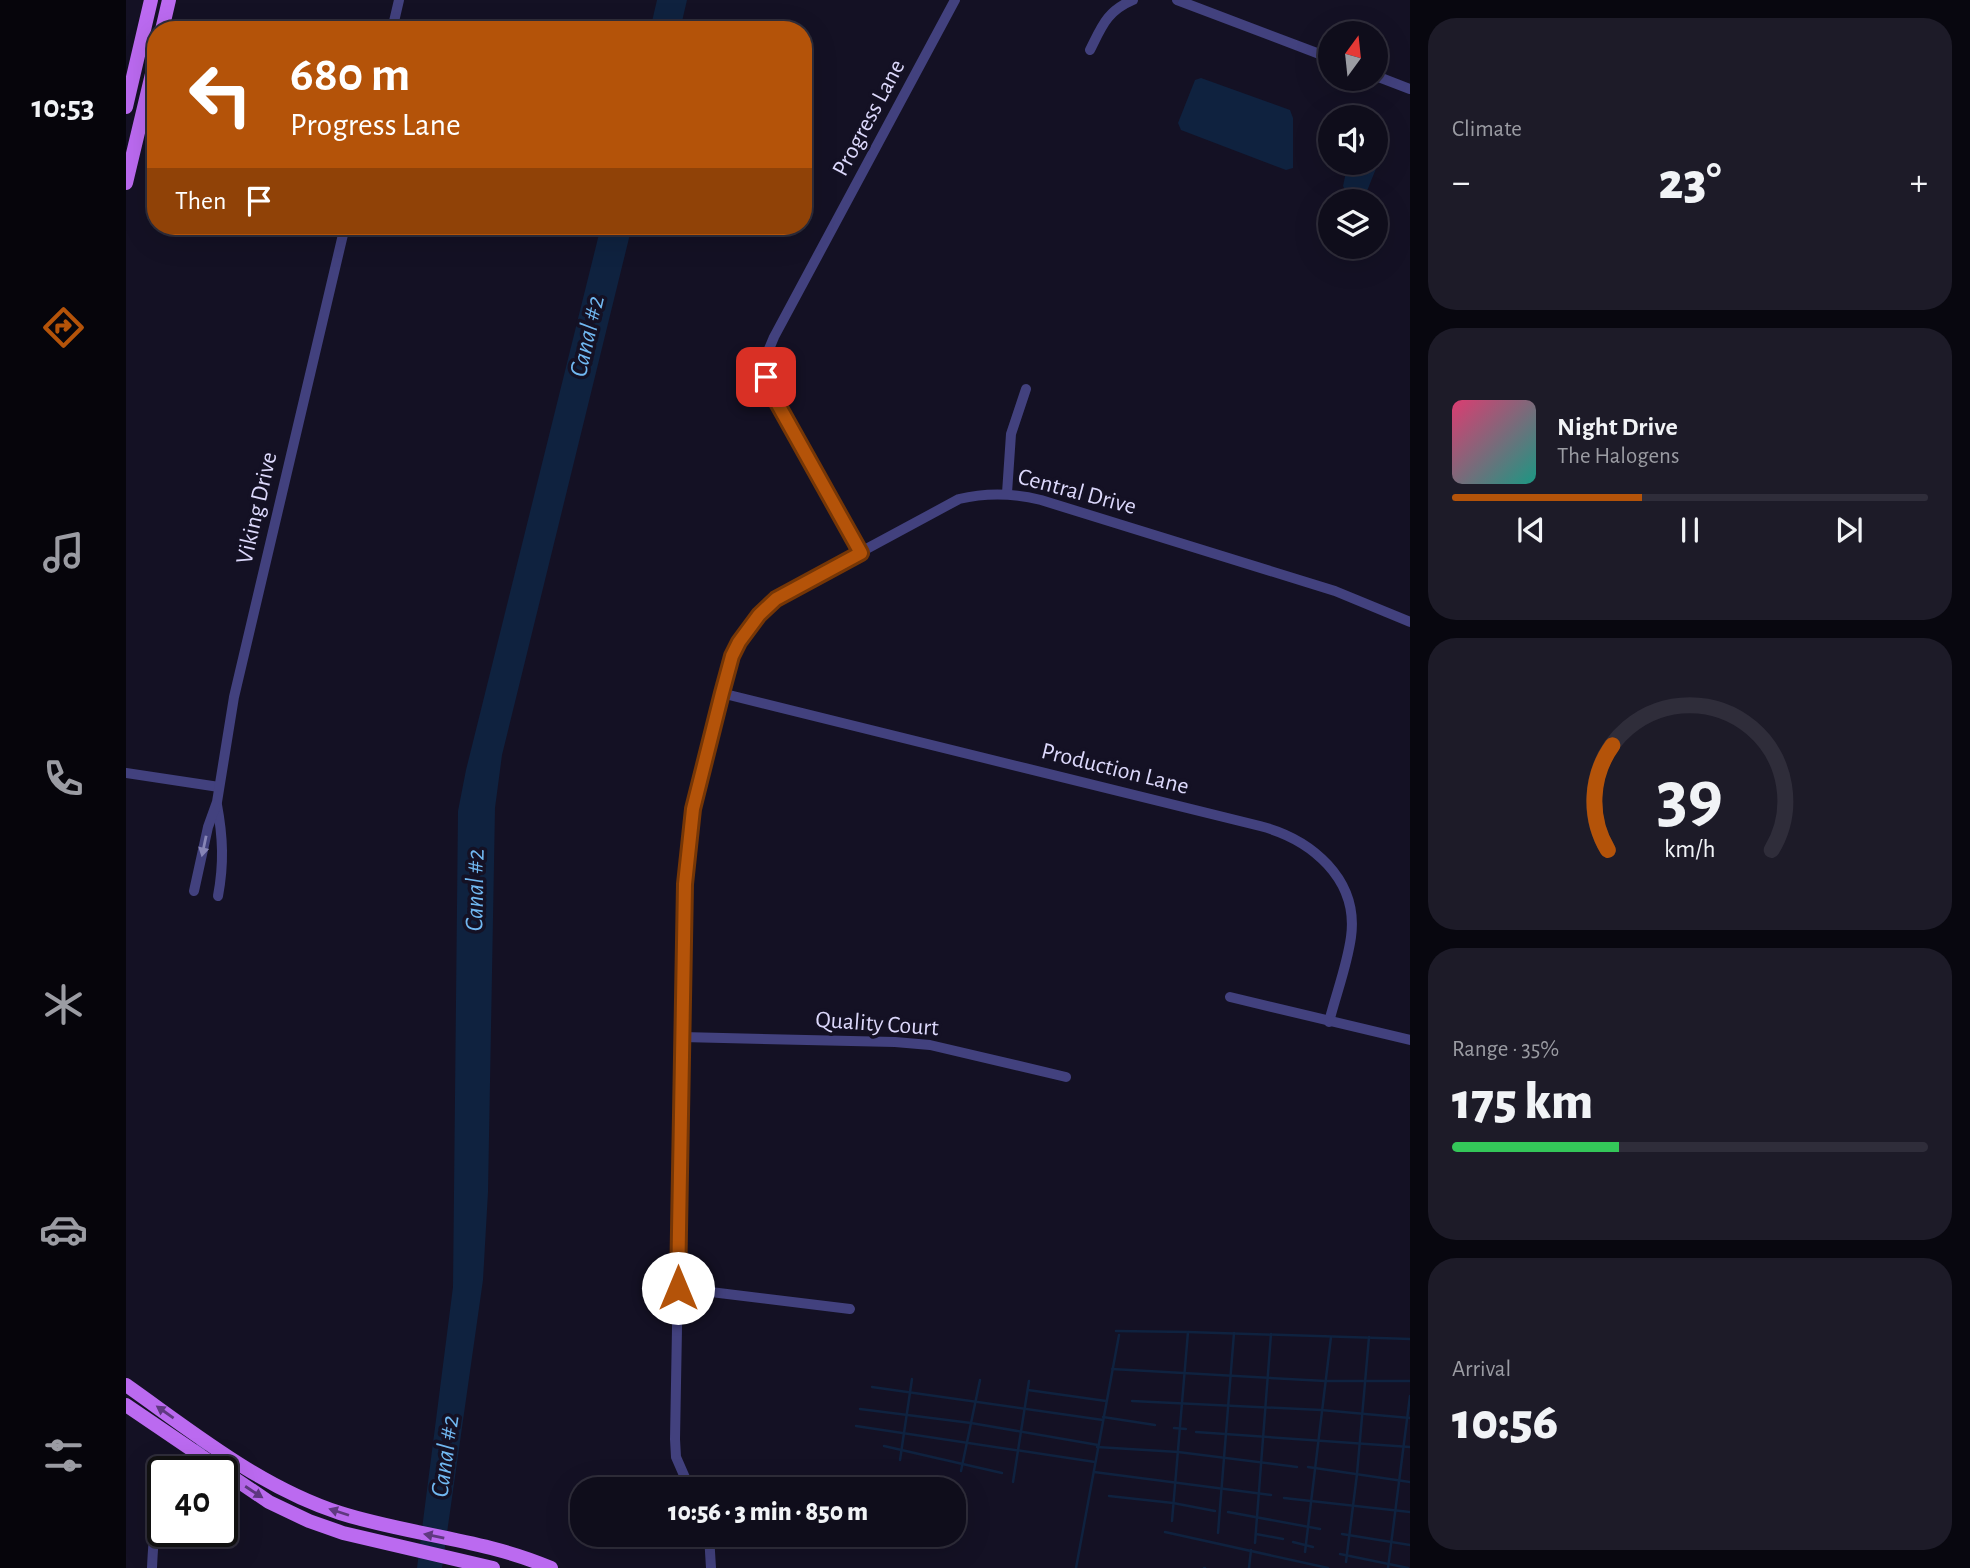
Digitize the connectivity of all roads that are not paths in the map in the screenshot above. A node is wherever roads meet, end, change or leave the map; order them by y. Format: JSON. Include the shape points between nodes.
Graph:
{"nodes":[{"id":1,"x":152,"y":0,"type":"edge"},
{"id":2,"x":169,"y":0,"type":"edge"},
{"id":3,"x":399,"y":0,"type":"edge"},
{"id":4,"x":955,"y":0,"type":"edge"},
{"id":5,"x":1133,"y":0,"type":"edge"},
{"id":6,"x":1177,"y":0,"type":"edge"},
{"id":7,"x":164,"y":21,"type":"edge"},
{"id":8,"x":394,"y":21,"type":"edge"},
{"id":9,"x":1090,"y":50,"type":"dead end"},
{"id":10,"x":1318,"y":53,"type":"edge"},
{"id":11,"x":129,"y":79,"type":"edge"},
{"id":12,"x":1388,"y":81,"type":"edge"},
{"id":13,"x":147,"y":84,"type":"edge"},
{"id":14,"x":1410,"y":89,"type":"edge"},
{"id":15,"x":147,"y":93,"type":"edge"},
{"id":16,"x":126,"y":107,"type":"edge"},
{"id":17,"x":126,"y":183,"type":"edge"},
{"id":18,"x":343,"y":235,"type":"edge"},
{"id":19,"x":1026,"y":389,"type":"dead end"},
{"id":20,"x":1007,"y":493,"type":"junction"},
{"id":21,"x":861,"y":553,"type":"junction"},
{"id":22,"x":1410,"y":622,"type":"edge"},
{"id":23,"x":722,"y":693,"type":"junction"},
{"id":24,"x":126,"y":773,"type":"edge"},
{"id":25,"x":219,"y":788,"type":"junction"},
{"id":26,"x":217,"y":802,"type":"junction"},
{"id":27,"x":194,"y":891,"type":"dead end"},
{"id":28,"x":218,"y":896,"type":"dead end"},
{"id":29,"x":1230,"y":997,"type":"dead end"},
{"id":30,"x":1329,"y":1022,"type":"junction"},
{"id":31,"x":682,"y":1037,"type":"junction"},
{"id":32,"x":1410,"y":1040,"type":"edge"},
{"id":33,"x":1066,"y":1077,"type":"dead end"},
{"id":34,"x":678,"y":1288,"type":"junction"},
{"id":35,"x":850,"y":1309,"type":"dead end"},
{"id":36,"x":126,"y":1385,"type":"edge"},
{"id":37,"x":126,"y":1405,"type":"edge"},
{"id":38,"x":204,"y":1440,"type":"junction"},
{"id":39,"x":197,"y":1454,"type":"junction"},
{"id":40,"x":685,"y":1477,"type":"edge"},
{"id":41,"x":153,"y":1547,"type":"edge"},
{"id":42,"x":710,"y":1547,"type":"edge"},
{"id":43,"x":152,"y":1568,"type":"edge"},
{"id":44,"x":493,"y":1568,"type":"edge"},
{"id":45,"x":551,"y":1568,"type":"edge"},
{"id":46,"x":711,"y":1568,"type":"edge"}],
"edges":[{"from":1,"to":11,"type":"main road"},
{"from":2,"to":7,"type":"main road"},
{"from":3,"to":8,"type":"street"},
{"from":4,"to":21,"type":"street","name":"Progress Lane","via":[[764,361],[766,383]]},
{"from":5,"to":9,"type":"street","via":[[1105,19]]},
{"from":6,"to":10,"type":"street"},
{"from":11,"to":13,"type":"street"},
{"from":11,"to":16,"type":"main road"},
{"from":12,"to":14,"type":"street"},
{"from":15,"to":17,"type":"main road"},
{"from":18,"to":25,"type":"street","name":"Viking Drive","via":[[234,697]]},
{"from":19,"to":20,"type":"street","via":[[1011,434]]},
{"from":20,"to":21,"type":"street","name":"Central Drive","via":[[959,499]]},
{"from":20,"to":22,"type":"street","name":"Central Drive","via":[[1330,590]]},
{"from":21,"to":23,"type":"street","name":"Central Drive","via":[[776,599],[759,615],[732,656]]},
{"from":23,"to":30,"type":"street","name":"Production Lane","via":[[1273,829],[1297,839],[1336,874],[1351,912],[1351,937]]},
{"from":23,"to":31,"type":"street","name":"Central Drive","via":[[688,847]]},
{"from":24,"to":25,"type":"street"},
{"from":25,"to":26,"type":"street","name":"Viking Drive"},
{"from":26,"to":27,"type":"street","name":"Viking Drive","one_way":true},
{"from":26,"to":28,"type":"street","name":"Viking Drive","via":[[223,840]]},
{"from":29,"to":30,"type":"street"},
{"from":30,"to":32,"type":"street"},
{"from":31,"to":33,"type":"street","name":"Quality Court","via":[[895,1041]]},
{"from":31,"to":34,"type":"street","name":"Central Drive"},
{"from":34,"to":35,"type":"street"},
{"from":34,"to":40,"type":"street","name":"Central Drive","via":[[675,1439],[676,1457]]},
{"from":38,"to":36,"type":"main road","one_way":true},
{"from":37,"to":39,"type":"main road"},
{"from":38,"to":39,"type":"street"},
{"from":45,"to":38,"type":"main road","one_way":true,"via":[[340,1513],[274,1486]]},
{"from":39,"to":44,"type":"main road","one_way":true,"via":[[269,1502],[309,1521]]},
{"from":41,"to":43,"type":"street"},
{"from":42,"to":46,"type":"street"}]}
